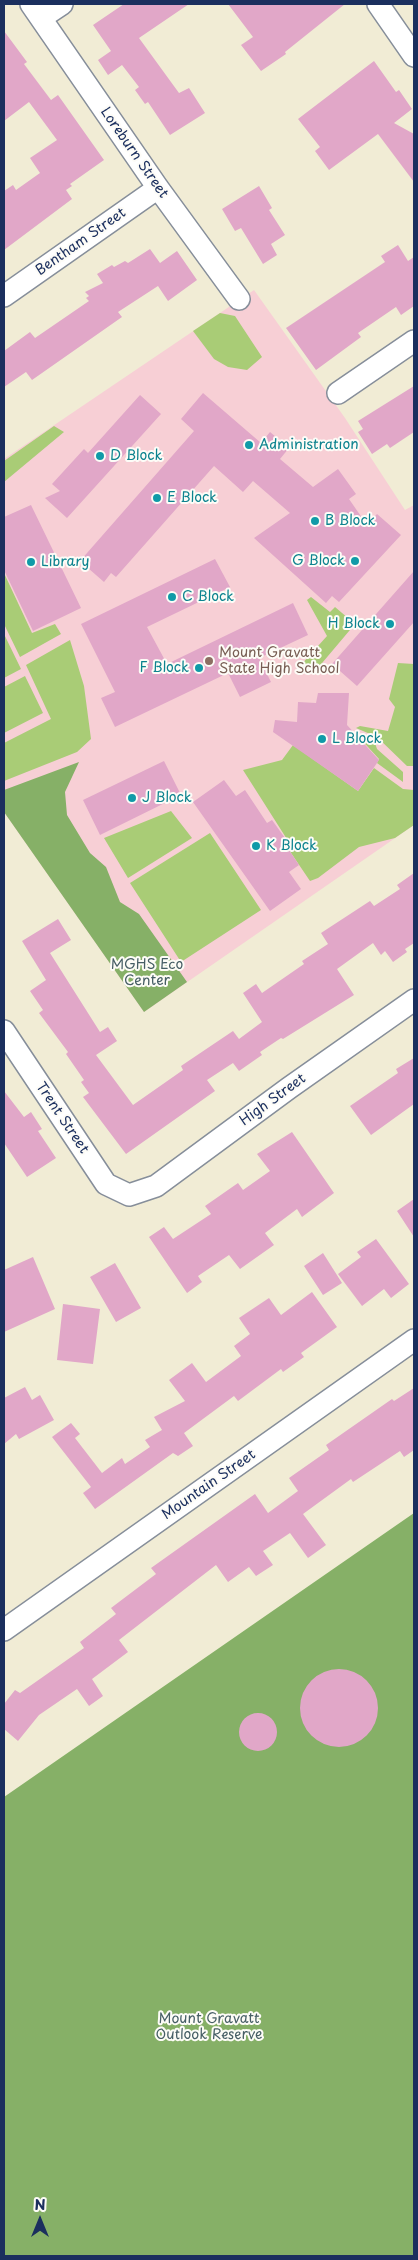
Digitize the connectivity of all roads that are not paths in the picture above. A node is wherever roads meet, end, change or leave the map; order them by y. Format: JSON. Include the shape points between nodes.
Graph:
{"nodes":[{"id":1,"x":62,"y":4,"type":"edge"},
{"id":2,"x":378,"y":4,"type":"edge"},
{"id":3,"x":36,"y":11,"type":"edge"},
{"id":4,"x":414,"y":56,"type":"edge"},
{"id":5,"x":158,"y":188,"type":"junction"},
{"id":6,"x":4,"y":296,"type":"edge"},
{"id":7,"x":239,"y":299,"type":"dead end"},
{"id":8,"x":414,"y":341,"type":"edge"},
{"id":9,"x":338,"y":393,"type":"dead end"},
{"id":10,"x":414,"y":1000,"type":"edge"},
{"id":11,"x":4,"y":1031,"type":"edge"},
{"id":12,"x":129,"y":1195,"type":"joint"},
{"id":13,"x":414,"y":1340,"type":"edge"},
{"id":14,"x":4,"y":1630,"type":"edge"}],
"edges":[{"from":1,"to":3,"type":"street"},
{"from":2,"to":4,"type":"street"},
{"from":3,"to":5,"type":"street","name":"Loreburn Street"},
{"from":5,"to":6,"type":"street","name":"Bentham Street"},
{"from":5,"to":7,"type":"street","name":"Loreburn Street"},
{"from":8,"to":9,"type":"street"},
{"from":10,"to":12,"type":"street","name":"High Street","via":[[156,1186]]},
{"from":11,"to":12,"type":"street","name":"Trent Street","via":[[106,1184]]},
{"from":13,"to":14,"type":"street","name":"Mountain Street"}]}
